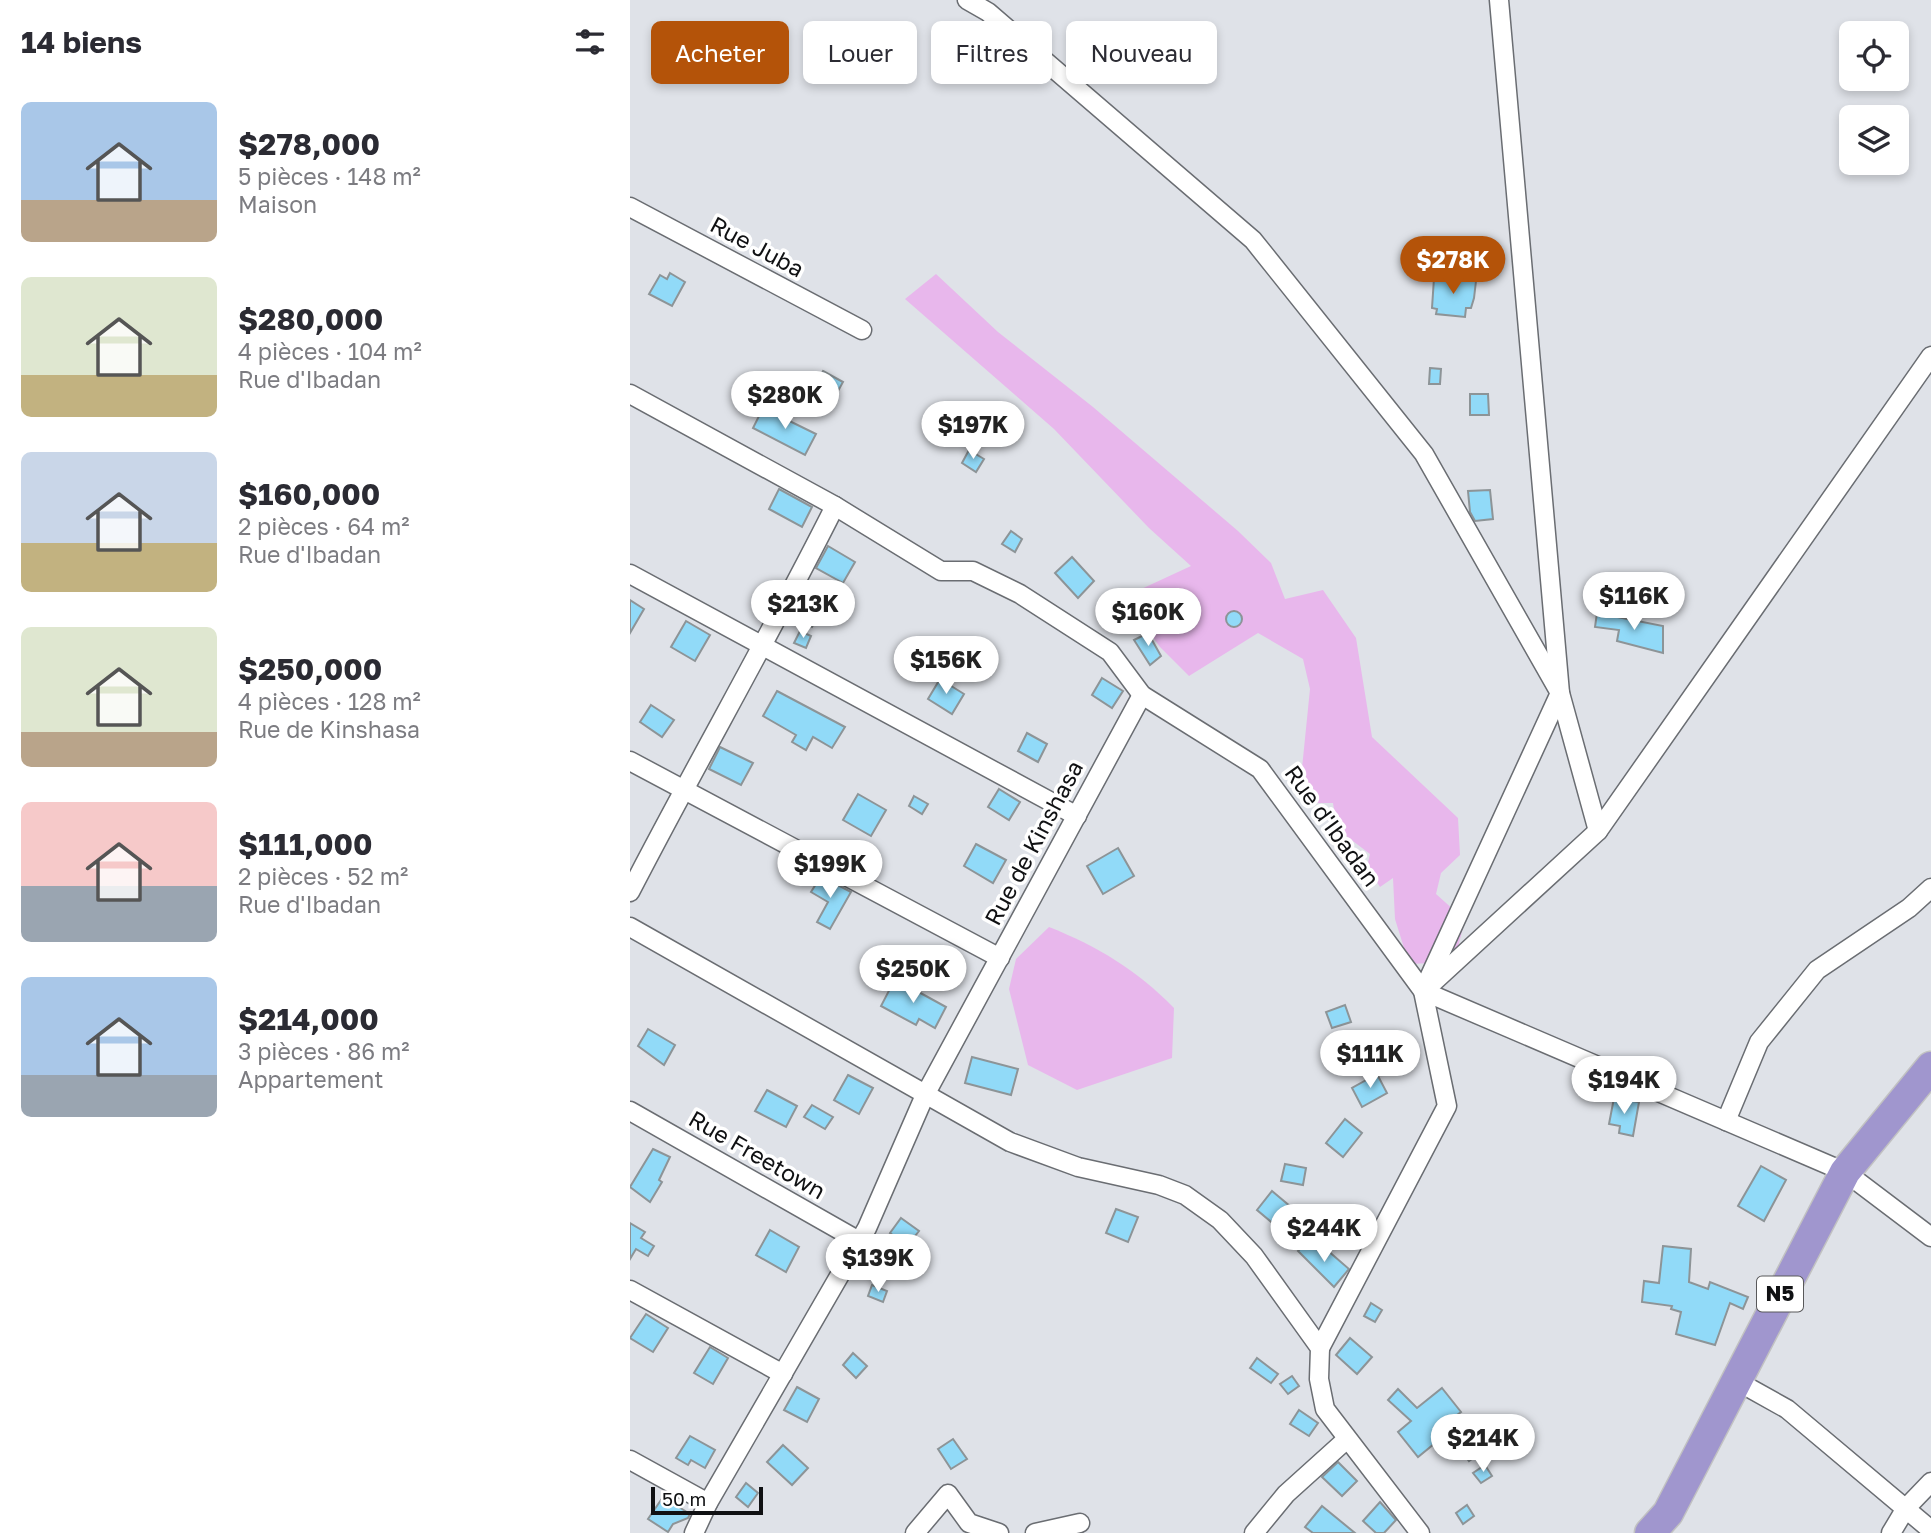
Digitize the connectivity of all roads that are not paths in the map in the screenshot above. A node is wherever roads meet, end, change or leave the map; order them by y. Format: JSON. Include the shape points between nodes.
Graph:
{"nodes":[{"id":1,"x":967,"y":0,"type":"edge"},
{"id":2,"x":1499,"y":0,"type":"edge"},
{"id":3,"x":630,"y":207,"type":"edge"},
{"id":4,"x":862,"y":330,"type":"dead end"},
{"id":5,"x":1931,"y":356,"type":"edge"},
{"id":6,"x":630,"y":394,"type":"edge"},
{"id":7,"x":835,"y":506,"type":"junction"},
{"id":8,"x":630,"y":574,"type":"edge"},
{"id":9,"x":763,"y":648,"type":"junction"},
{"id":10,"x":1560,"y":693,"type":"junction"},
{"id":11,"x":1142,"y":695,"type":"junction"},
{"id":12,"x":630,"y":761,"type":"edge"},
{"id":13,"x":682,"y":791,"type":"junction"},
{"id":14,"x":1077,"y":816,"type":"junction"},
{"id":15,"x":1598,"y":831,"type":"junction"},
{"id":16,"x":1931,"y":888,"type":"edge"},
{"id":17,"x":630,"y":892,"type":"edge"},
{"id":18,"x":630,"y":927,"type":"edge"},
{"id":19,"x":1000,"y":958,"type":"junction"},
{"id":20,"x":1423,"y":991,"type":"junction"},
{"id":21,"x":1931,"y":1067,"type":"edge"},
{"id":22,"x":925,"y":1095,"type":"junction"},
{"id":23,"x":630,"y":1111,"type":"edge"},
{"id":24,"x":1726,"y":1121,"type":"junction"},
{"id":25,"x":1845,"y":1172,"type":"junction"},
{"id":26,"x":1931,"y":1237,"type":"edge"},
{"id":27,"x":859,"y":1241,"type":"junction"},
{"id":28,"x":630,"y":1290,"type":"edge"},
{"id":29,"x":1320,"y":1348,"type":"junction"},
{"id":30,"x":783,"y":1374,"type":"junction"},
{"id":31,"x":1735,"y":1380,"type":"junction"},
{"id":32,"x":1347,"y":1439,"type":"junction"},
{"id":33,"x":630,"y":1461,"type":"edge"},
{"id":34,"x":1931,"y":1482,"type":"edge"},
{"id":35,"x":708,"y":1503,"type":"junction"},
{"id":36,"x":1906,"y":1508,"type":"junction"},
{"id":37,"x":1080,"y":1523,"type":"dead end"},
{"id":38,"x":1931,"y":1530,"type":"edge"},
{"id":39,"x":694,"y":1533,"type":"edge"},
{"id":40,"x":915,"y":1533,"type":"edge"},
{"id":41,"x":999,"y":1533,"type":"edge"},
{"id":42,"x":1035,"y":1533,"type":"edge"},
{"id":43,"x":1254,"y":1533,"type":"edge"},
{"id":44,"x":1420,"y":1533,"type":"edge"},
{"id":45,"x":1650,"y":1533,"type":"edge"},
{"id":46,"x":1891,"y":1533,"type":"edge"}],
"edges":[{"from":1,"to":10,"type":"street","via":[[988,12],[1253,240],[1424,454]]},
{"from":2,"to":10,"type":"street"},
{"from":3,"to":4,"type":"street","name":"Rue Juba"},
{"from":5,"to":15,"type":"street"},
{"from":6,"to":7,"type":"street","name":"Rue d'Ibadan"},
{"from":7,"to":9,"type":"street"},
{"from":7,"to":11,"type":"street","name":"Rue d'Ibadan","via":[[941,571],[973,571],[1020,594],[1110,652]]},
{"from":8,"to":9,"type":"street"},
{"from":9,"to":13,"type":"street"},
{"from":9,"to":14,"type":"street"},
{"from":10,"to":15,"type":"street"},
{"from":10,"to":20,"type":"street"},
{"from":11,"to":14,"type":"street","name":"Rue de Kinshasa"},
{"from":11,"to":20,"type":"street","name":"Rue d'Ibadan","via":[[1260,769]]},
{"from":12,"to":13,"type":"street"},
{"from":13,"to":17,"type":"street"},
{"from":13,"to":19,"type":"street"},
{"from":14,"to":19,"type":"street","name":"Rue de Kinshasa"},
{"from":15,"to":20,"type":"street"},
{"from":16,"to":24,"type":"street","via":[[1817,970],[1759,1042]]},
{"from":18,"to":22,"type":"street"},
{"from":19,"to":22,"type":"street","name":"Rue de Kinshasa"},
{"from":20,"to":24,"type":"street"},
{"from":20,"to":29,"type":"street","name":"Rue d'Ibadan","via":[[1447,1107]]},
{"from":21,"to":25,"type":"highway","number":"N5"},
{"from":22,"to":27,"type":"street","name":"Rue de Kinshasa"},
{"from":22,"to":29,"type":"street","via":[[1010,1142],[1078,1167],[1185,1195],[1220,1220],[1254,1256]]},
{"from":23,"to":27,"type":"street","name":"Rue Freetown"},
{"from":24,"to":25,"type":"street"},
{"from":25,"to":26,"type":"street"},
{"from":25,"to":31,"type":"highway","number":"N5"},
{"from":27,"to":30,"type":"street","name":"Rue de Kinshasa"},
{"from":28,"to":30,"type":"street"},
{"from":29,"to":32,"type":"street","via":[[1319,1380],[1325,1409]]},
{"from":30,"to":35,"type":"street","name":"Rue de Kinshasa"},
{"from":31,"to":36,"type":"street","via":[[1787,1409]]},
{"from":31,"to":45,"type":"highway","number":"N5","via":[[1668,1513]]},
{"from":32,"to":43,"type":"street","via":[[1286,1494]]},
{"from":32,"to":44,"type":"street"},
{"from":33,"to":35,"type":"street"},
{"from":34,"to":36,"type":"street"},
{"from":35,"to":39,"type":"street","name":"Rue de Kinshasa"},
{"from":36,"to":38,"type":"street"},
{"from":36,"to":46,"type":"street"},
{"from":37,"to":42,"type":"street"},
{"from":40,"to":41,"type":"street","via":[[948,1494],[969,1523]]}]}
